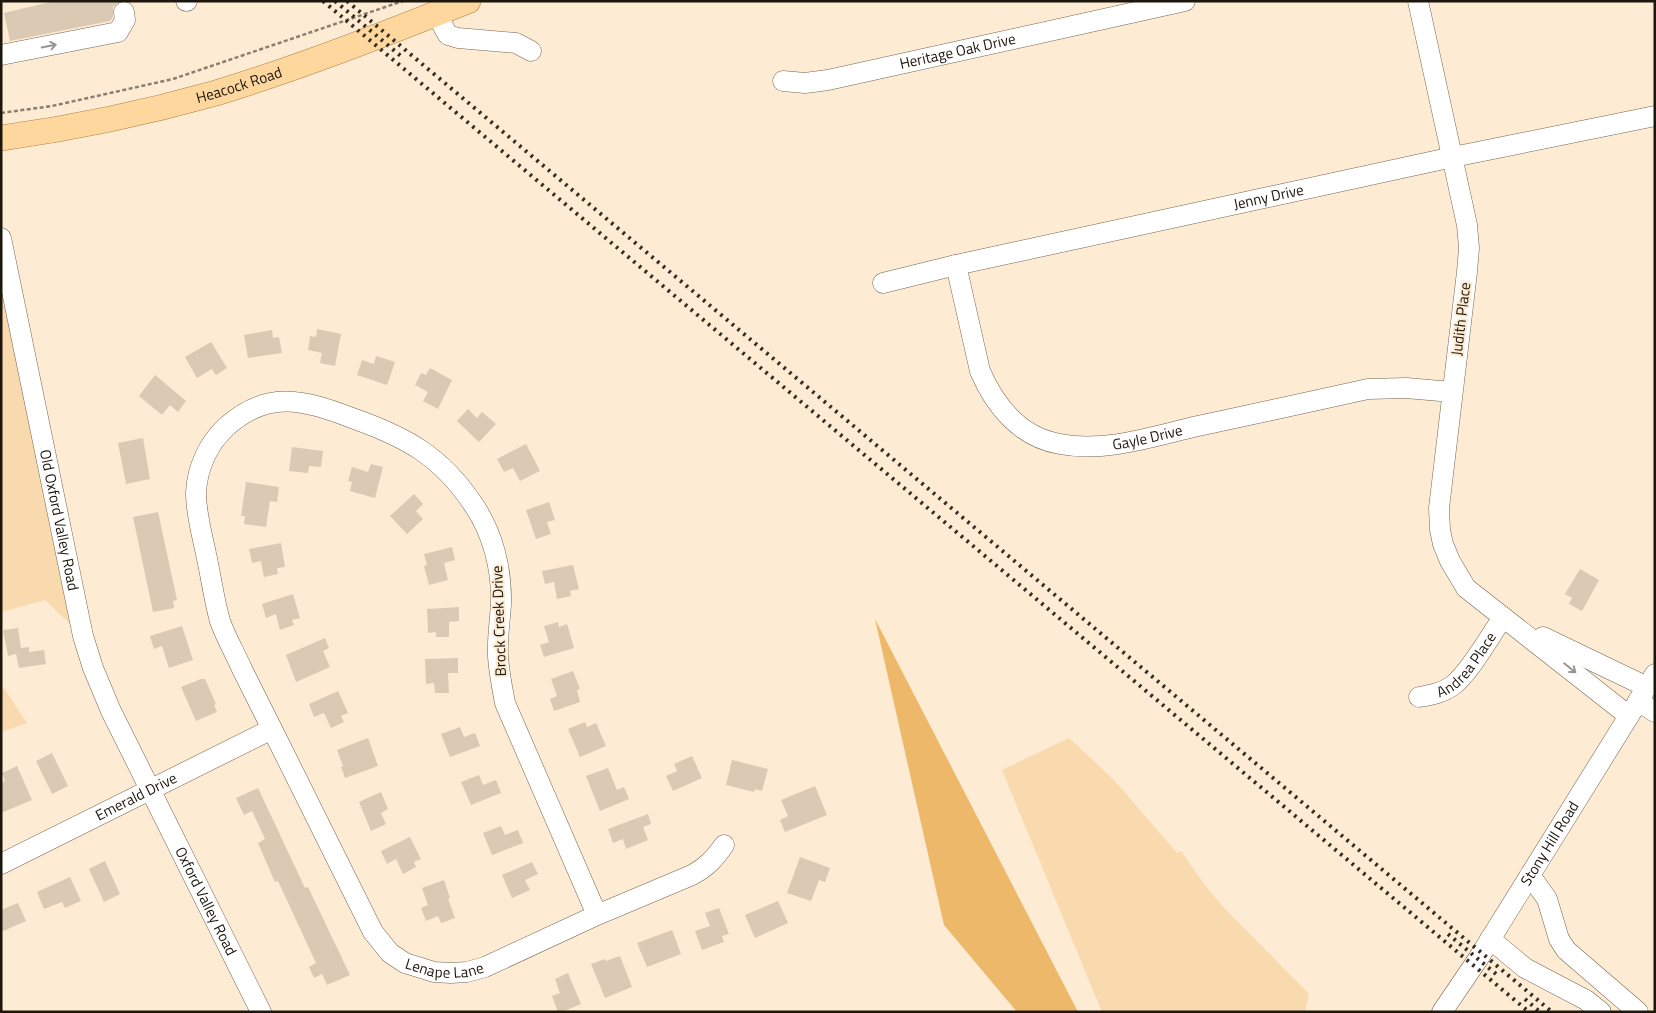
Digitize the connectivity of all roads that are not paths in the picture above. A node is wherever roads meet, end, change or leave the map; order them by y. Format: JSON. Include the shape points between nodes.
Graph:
{"nodes":[{"id":1,"x":468,"y":1,"type":"edge"},
{"id":2,"x":1186,"y":1,"type":"edge"},
{"id":3,"x":1418,"y":1,"type":"edge"},
{"id":4,"x":1130,"y":7,"type":"edge"},
{"id":5,"x":124,"y":12,"type":"dead end"},
{"id":6,"x":436,"y":14,"type":"junction"},
{"id":7,"x":530,"y":51,"type":"dead end"},
{"id":8,"x":1,"y":55,"type":"edge"},
{"id":9,"x":783,"y":81,"type":"dead end"},
{"id":10,"x":1655,"y":116,"type":"edge"},
{"id":11,"x":1,"y":138,"type":"edge"},
{"id":12,"x":1453,"y":157,"type":"junction"},
{"id":13,"x":1,"y":238,"type":"edge"},
{"id":14,"x":956,"y":265,"type":"junction"},
{"id":15,"x":883,"y":283,"type":"dead end"},
{"id":16,"x":1452,"y":392,"type":"junction"},
{"id":17,"x":1504,"y":617,"type":"junction"},
{"id":18,"x":1419,"y":698,"type":"dead end"},
{"id":19,"x":1645,"y":698,"type":"edge"},
{"id":20,"x":272,"y":729,"type":"junction"},
{"id":21,"x":151,"y":790,"type":"junction"},
{"id":22,"x":724,"y":845,"type":"dead end"},
{"id":23,"x":1,"y":864,"type":"edge"},
{"id":24,"x":1530,"y":875,"type":"junction"},
{"id":25,"x":597,"y":915,"type":"junction"},
{"id":26,"x":1490,"y":939,"type":"junction"},
{"id":27,"x":261,"y":1012,"type":"edge"},
{"id":28,"x":1442,"y":1012,"type":"edge"},
{"id":29,"x":1601,"y":1012,"type":"edge"},
{"id":30,"x":1638,"y":1012,"type":"edge"}],
"edges":[{"from":1,"to":6,"type":"main road","name":"Heacock Road"},
{"from":2,"to":4,"type":"street","name":"Heritage Oak Drive"},
{"from":3,"to":12,"type":"street","name":"Judith Place"},
{"from":4,"to":9,"type":"street","name":"Heritage Oak Drive","via":[[828,80],[806,83]]},
{"from":8,"to":5,"type":"street","one_way":true,"via":[[118,32],[125,20]]},
{"from":6,"to":7,"type":"street","via":[[448,35],[516,43]]},
{"from":6,"to":11,"type":"main road","name":"Heacock Road","via":[[216,92],[104,121]]},
{"from":10,"to":12,"type":"street","name":"Jenny Drive"},
{"from":12,"to":14,"type":"street","name":"Jenny Drive"},
{"from":12,"to":16,"type":"street","name":"Judith Place","via":[[1469,248]]},
{"from":13,"to":21,"type":"street","name":"Old Oxford Valley Road","via":[[83,636],[111,711]]},
{"from":14,"to":15,"type":"street","name":"Jenny Drive"},
{"from":14,"to":16,"type":"street","name":"Gayle Drive","via":[[980,371],[990,393],[1007,415],[1026,431],[1059,444],[1077,447],[1108,445],[1368,389]]},
{"from":16,"to":17,"type":"street","name":"Judith Place","via":[[1439,492],[1440,530],[1459,579]]},
{"from":17,"to":18,"type":"street","name":"Andrea Place","via":[[1461,678],[1440,692]]},
{"from":17,"to":19,"type":"street","name":"Judith Place","one_way":true},
{"from":17,"to":19,"type":"street","name":"Judith Place"},
{"from":19,"to":24,"type":"street","name":"Stony Hill Road"},
{"from":20,"to":21,"type":"street","name":"Emerald Drive"},
{"from":20,"to":25,"type":"street","name":"Lenape Lane","via":[[373,932],[390,953],[405,963],[434,972],[467,972],[485,967]]},
{"from":20,"to":25,"type":"street","name":"Brock Creek Drive","via":[[220,621],[196,491],[202,462],[210,444],[235,419],[264,404],[299,402],[315,404],[406,440],[445,470],[482,519],[497,559],[500,580],[498,653],[505,702]]},
{"from":21,"to":23,"type":"street","name":"Emerald Drive"},
{"from":21,"to":27,"type":"street","name":"Oxford Valley Road"},
{"from":22,"to":25,"type":"street","name":"Lenape Lane","via":[[705,868]]},
{"from":24,"to":26,"type":"street","name":"Stony Hill Road"},
{"from":24,"to":30,"type":"street","via":[[1547,899],[1559,939],[1566,950]]},
{"from":26,"to":28,"type":"street","name":"Stony Hill Road"},
{"from":26,"to":29,"type":"street","via":[[1525,968],[1586,1000]]}]}
